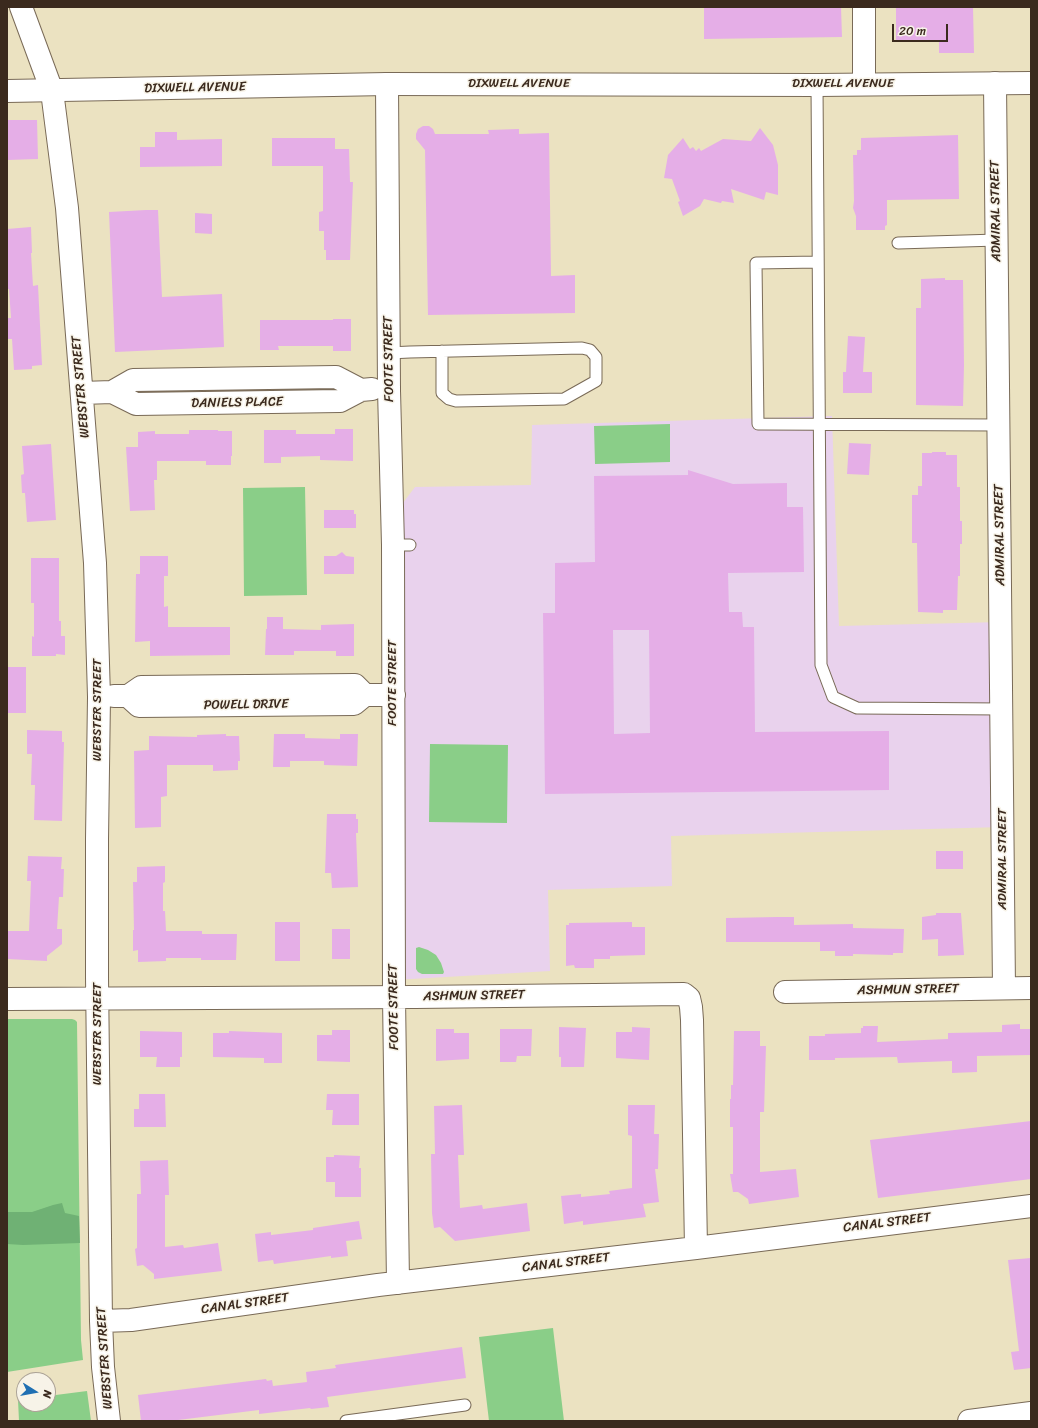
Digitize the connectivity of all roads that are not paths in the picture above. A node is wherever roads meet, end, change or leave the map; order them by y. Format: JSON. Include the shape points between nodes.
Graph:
{"nodes":[{"id":1,"x":21,"y":7,"type":"edge"},
{"id":2,"x":864,"y":7,"type":"edge"},
{"id":3,"x":995,"y":83,"type":"junction"},
{"id":4,"x":1031,"y":83,"type":"edge"},
{"id":5,"x":387,"y":84,"type":"junction"},
{"id":6,"x":864,"y":84,"type":"junction"},
{"id":7,"x":817,"y":85,"type":"junction"},
{"id":8,"x":7,"y":91,"type":"edge"},
{"id":9,"x":52,"y":91,"type":"junction"},
{"id":10,"x":996,"y":240,"type":"junction"},
{"id":11,"x":898,"y":243,"type":"dead end"},
{"id":12,"x":818,"y":262,"type":"junction"},
{"id":13,"x":442,"y":351,"type":"junction"},
{"id":14,"x":389,"y":353,"type":"junction"},
{"id":15,"x":389,"y":390,"type":"junction"},
{"id":16,"x":82,"y":394,"type":"junction"},
{"id":17,"x":820,"y":425,"type":"junction"},
{"id":18,"x":998,"y":425,"type":"junction"},
{"id":19,"x":394,"y":695,"type":"junction"},
{"id":20,"x":99,"y":697,"type":"junction"},
{"id":21,"x":1002,"y":709,"type":"junction"},
{"id":22,"x":1004,"y":988,"type":"junction"},
{"id":23,"x":1031,"y":988,"type":"edge"},
{"id":24,"x":785,"y":992,"type":"dead end"},
{"id":25,"x":394,"y":997,"type":"junction"},
{"id":26,"x":7,"y":998,"type":"edge"},
{"id":27,"x":98,"y":999,"type":"junction"},
{"id":28,"x":1031,"y":1206,"type":"edge"},
{"id":29,"x":696,"y":1248,"type":"junction"},
{"id":30,"x":398,"y":1283,"type":"junction"},
{"id":31,"x":101,"y":1321,"type":"junction"},
{"id":32,"x":465,"y":1405,"type":"dead end"},
{"id":33,"x":1031,"y":1413,"type":"edge"},
{"id":34,"x":109,"y":1421,"type":"edge"},
{"id":35,"x":346,"y":1421,"type":"edge"},
{"id":36,"x":969,"y":1421,"type":"edge"}],
"edges":[{"from":1,"to":9,"type":"street","name":"WEBSTER STREET"},
{"from":2,"to":6,"type":"street"},
{"from":3,"to":4,"type":"street","name":"DIXWELL AVENUE"},
{"from":3,"to":6,"type":"street","name":"DIXWELL AVENUE"},
{"from":3,"to":10,"type":"street","name":"ADMIRAL STREET"},
{"from":5,"to":7,"type":"street","name":"DIXWELL AVENUE"},
{"from":5,"to":9,"type":"street","name":"DIXWELL AVENUE"},
{"from":5,"to":14,"type":"street","name":"FOOTE STREET"},
{"from":6,"to":7,"type":"street","name":"DIXWELL AVENUE"},
{"from":7,"to":12,"type":"lane"},
{"from":8,"to":9,"type":"street","name":"DIXWELL AVENUE"},
{"from":9,"to":16,"type":"street","name":"WEBSTER STREET","via":[[67,208]]},
{"from":10,"to":11,"type":"lane"},
{"from":10,"to":18,"type":"street","name":"ADMIRAL STREET"},
{"from":12,"to":17,"type":"lane"},
{"from":12,"to":17,"type":"lane","via":[[756,263],[756,278],[758,424]]},
{"from":13,"to":13,"type":"lane","via":[[582,348],[590,350],[596,356],[596,380],[564,399],[456,401],[449,399],[442,392]]},
{"from":13,"to":14,"type":"lane"},
{"from":14,"to":15,"type":"street","name":"FOOTE STREET"},
{"from":15,"to":16,"type":"street","name":"DANIELS PLACE","via":[[361,390],[336,377],[133,380],[112,392]]},
{"from":15,"to":19,"type":"street","name":"FOOTE STREET","via":[[402,545]]},
{"from":16,"to":20,"type":"street","name":"WEBSTER STREET","via":[[95,563]]},
{"from":17,"to":18,"type":"lane"},
{"from":17,"to":21,"type":"lane","via":[[821,665],[833,697],[857,708]]},
{"from":18,"to":21,"type":"street","name":"ADMIRAL STREET"},
{"from":19,"to":20,"type":"street","name":"POWELL DRIVE","via":[[365,694],[354,685],[141,687],[128,696]]},
{"from":19,"to":25,"type":"street","name":"FOOTE STREET"},
{"from":20,"to":27,"type":"street","name":"WEBSTER STREET"},
{"from":21,"to":22,"type":"street","name":"ADMIRAL STREET"},
{"from":22,"to":23,"type":"street","name":"ASHMUN STREET"},
{"from":22,"to":24,"type":"street","name":"ASHMUN STREET"},
{"from":25,"to":27,"type":"street","name":"ASHMUN STREET"},
{"from":25,"to":29,"type":"street","name":"ASHMUN STREET","via":[[684,994],[689,998],[692,1007]]},
{"from":25,"to":30,"type":"street","name":"FOOTE STREET"},
{"from":26,"to":27,"type":"street","name":"ASHMUN STREET"},
{"from":27,"to":31,"type":"street","name":"WEBSTER STREET"},
{"from":28,"to":29,"type":"street","name":"CANAL STREET"},
{"from":29,"to":30,"type":"street","name":"CANAL STREET"},
{"from":30,"to":31,"type":"street","name":"CANAL STREET","via":[[131,1320]]},
{"from":31,"to":34,"type":"street","name":"WEBSTER STREET"},
{"from":32,"to":35,"type":"lane"},
{"from":33,"to":36,"type":"street"}]}
